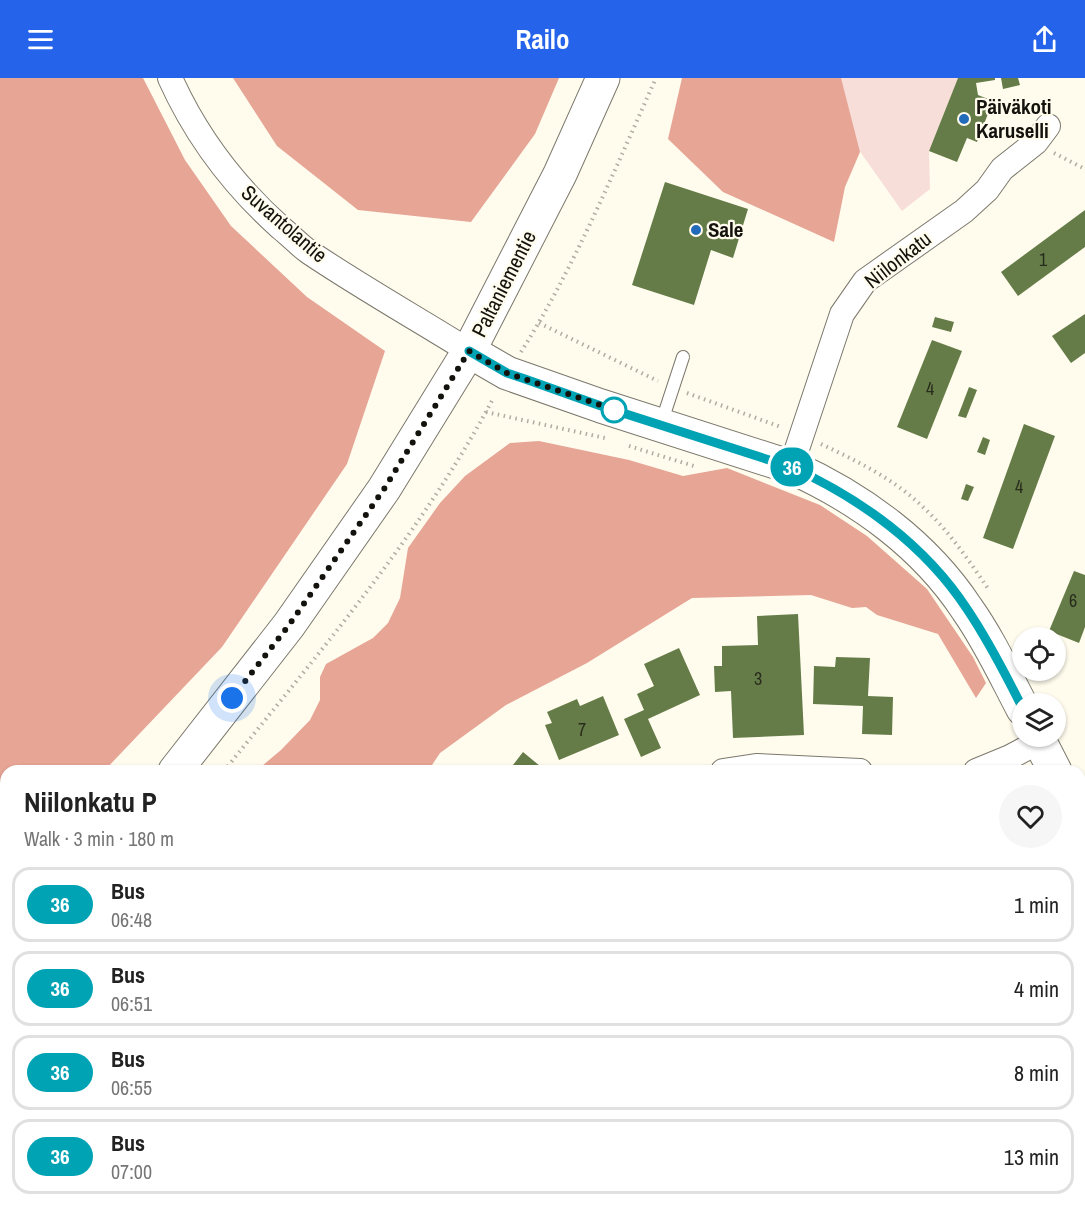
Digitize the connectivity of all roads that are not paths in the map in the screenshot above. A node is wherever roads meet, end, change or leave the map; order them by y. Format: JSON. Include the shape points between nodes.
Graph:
{"nodes":[{"id":1,"x":170,"y":78,"type":"edge"},
{"id":2,"x":603,"y":78,"type":"edge"},
{"id":3,"x":1042,"y":134,"type":"road end"},
{"id":4,"x":469,"y":351,"type":"junction"},
{"id":5,"x":683,"y":357,"type":"dead end"},
{"id":6,"x":661,"y":425,"type":"junction"},
{"id":7,"x":791,"y":467,"type":"junction"},
{"id":8,"x":1014,"y":693,"type":"edge"},
{"id":9,"x":1026,"y":747,"type":"edge"},
{"id":10,"x":1043,"y":747,"type":"edge"},
{"id":11,"x":180,"y":765,"type":"edge"},
{"id":12,"x":991,"y":765,"type":"edge"},
{"id":13,"x":1052,"y":765,"type":"edge"}],
"edges":[{"from":1,"to":4,"type":"street","name":"Suvantolantie","via":[[204,142],[261,210],[308,250]]},
{"from":2,"to":4,"type":"street","name":"Paltaniementie","via":[[560,174]]},
{"from":3,"to":7,"type":"street","name":"Niilonkatu","via":[[1002,169],[964,211],[865,281],[842,314]]},
{"from":4,"to":6,"type":"street","via":[[507,373]]},
{"from":4,"to":11,"type":"street","name":"Paltaniementie","via":[[384,489],[289,625]]},
{"from":5,"to":6,"type":"lane"},
{"from":6,"to":7,"type":"street"},
{"from":7,"to":8,"type":"street","via":[[863,505],[935,569],[967,608]]},
{"from":9,"to":12,"type":"street"},
{"from":10,"to":13,"type":"street"}]}
